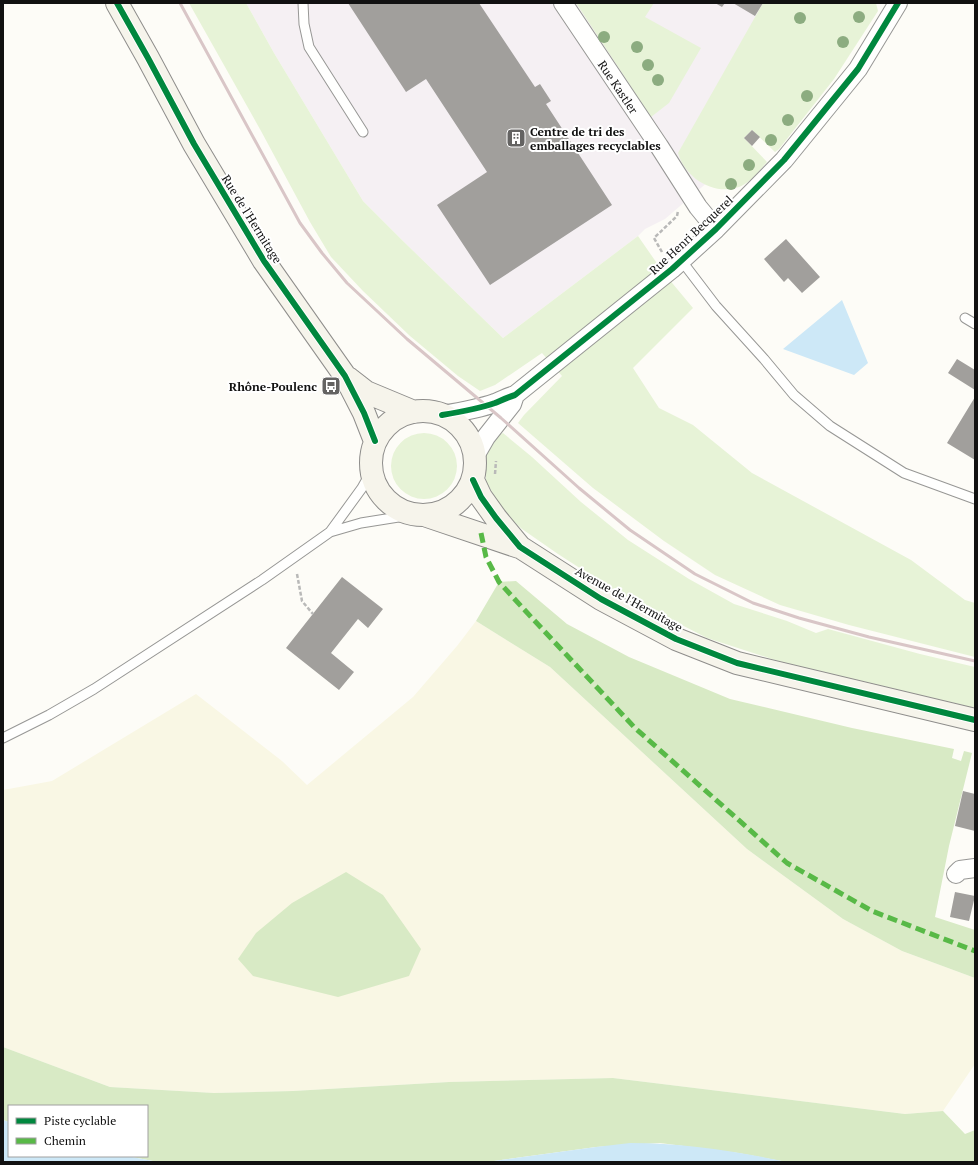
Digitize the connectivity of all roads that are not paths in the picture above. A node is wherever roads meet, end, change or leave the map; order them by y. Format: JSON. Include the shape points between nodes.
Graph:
{"nodes":[{"id":1,"x":117,"y":3,"type":"edge"},
{"id":2,"x":303,"y":3,"type":"edge"},
{"id":3,"x":562,"y":3,"type":"edge"},
{"id":4,"x":898,"y":3,"type":"edge"},
{"id":5,"x":363,"y":132,"type":"dead end"},
{"id":6,"x":716,"y":229,"type":"junction"},
{"id":7,"x":681,"y":260,"type":"junction"},
{"id":8,"x":965,"y":318,"type":"dead end"},
{"id":9,"x":975,"y":324,"type":"edge"},
{"id":10,"x":345,"y":376,"type":"junction"},
{"id":11,"x":515,"y":395,"type":"junction"},
{"id":12,"x":414,"y":412,"type":"junction"},
{"id":13,"x":442,"y":415,"type":"junction"},
{"id":14,"x":375,"y":441,"type":"junction"},
{"id":15,"x":475,"y":456,"type":"junction"},
{"id":16,"x":371,"y":472,"type":"junction"},
{"id":17,"x":473,"y":480,"type":"junction"},
{"id":18,"x":975,"y":499,"type":"edge"},
{"id":19,"x":419,"y":515,"type":"junction"},
{"id":20,"x":330,"y":532,"type":"junction"},
{"id":21,"x":520,"y":547,"type":"junction"},
{"id":22,"x":975,"y":720,"type":"edge"},
{"id":23,"x":3,"y":738,"type":"edge"},
{"id":24,"x":975,"y":868,"type":"edge"},
{"id":25,"x":956,"y":874,"type":"dead end"}],
"edges":[{"from":1,"to":10,"type":"street","name":"Rue de l'Hermitage","via":[[194,144],[264,261]]},
{"from":2,"to":5,"type":"lane","via":[[308,47]]},
{"from":3,"to":6,"type":"street","name":"Rue Kastler"},
{"from":4,"to":6,"type":"street","name":"Rue Henri Becquerel","via":[[858,69],[840,92],[784,160]]},
{"from":6,"to":7,"type":"street","name":"Rue Henri Becquerel"},
{"from":7,"to":11,"type":"street","name":"Rue Henri Becquerel"},
{"from":7,"to":18,"type":"lane","via":[[716,306],[794,395],[830,426],[904,473]]},
{"from":8,"to":9,"type":"lane"},
{"from":10,"to":12,"type":"street","name":"Rue de l'Hermitage","via":[[366,392]]},
{"from":10,"to":14,"type":"street","name":"Rue de l'Hermitage"},
{"from":11,"to":13,"type":"street","name":"Rue Henri Becquerel","via":[[486,406]]},
{"from":11,"to":15,"type":"street","name":"Rue Henri Becquerel","via":[[512,404],[486,437]]},
{"from":12,"to":13,"type":"street","via":[[424,411]]},
{"from":12,"to":14,"type":"street","via":[[402,415],[391,422]]},
{"from":13,"to":15,"type":"street","via":[[464,431]]},
{"from":14,"to":16,"type":"street","via":[[371,456]]},
{"from":15,"to":17,"type":"street"},
{"from":16,"to":19,"type":"street","via":[[384,500],[397,509]]},
{"from":16,"to":20,"type":"lane"},
{"from":17,"to":19,"type":"street","via":[[466,494],[455,505],[442,513]]},
{"from":17,"to":21,"type":"street","name":"Avenue de l'Hermitage","via":[[481,497]]},
{"from":19,"to":20,"type":"lane","via":[[361,523]]},
{"from":19,"to":21,"type":"street","name":"Avenue de l'Hermitage"},
{"from":20,"to":23,"type":"lane","via":[[262,580],[94,689]]},
{"from":21,"to":22,"type":"street","name":"Avenue de l'Hermitage","via":[[601,599],[676,639],[737,662]]},
{"from":24,"to":25,"type":"street","via":[[960,870]]}]}
